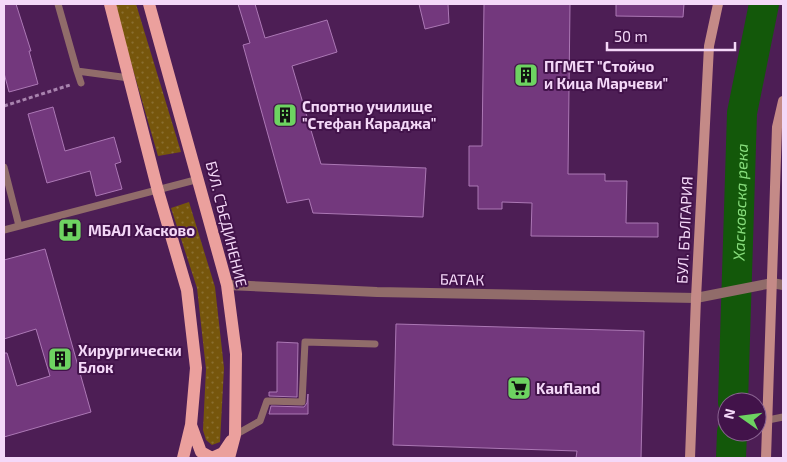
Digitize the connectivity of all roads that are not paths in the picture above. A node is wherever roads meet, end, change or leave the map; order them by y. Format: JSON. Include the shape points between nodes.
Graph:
{"nodes":[{"id":1,"x":58,"y":4,"type":"edge"},
{"id":2,"x":110,"y":4,"type":"edge"},
{"id":3,"x":149,"y":4,"type":"edge"},
{"id":4,"x":718,"y":4,"type":"edge"},
{"id":5,"x":77,"y":70,"type":"junction"},
{"id":6,"x":129,"y":78,"type":"junction"},
{"id":7,"x":81,"y":82,"type":"road end"},
{"id":8,"x":783,"y":101,"type":"edge"},
{"id":9,"x":4,"y":167,"type":"edge"},
{"id":10,"x":199,"y":179,"type":"junction"},
{"id":11,"x":158,"y":190,"type":"junction"},
{"id":12,"x":19,"y":226,"type":"junction"},
{"id":13,"x":4,"y":230,"type":"edge"},
{"id":14,"x":772,"y":282,"type":"junction"},
{"id":15,"x":227,"y":285,"type":"junction"},
{"id":16,"x":783,"y":285,"type":"edge"},
{"id":17,"x":696,"y":298,"type":"junction"},
{"id":18,"x":375,"y":344,"type":"dead end"},
{"id":19,"x":783,"y":418,"type":"edge"},
{"id":20,"x":768,"y":420,"type":"junction"},
{"id":21,"x":191,"y":425,"type":"junction"},
{"id":22,"x":234,"y":436,"type":"junction"},
{"id":23,"x":183,"y":458,"type":"edge"},
{"id":24,"x":229,"y":458,"type":"edge"},
{"id":25,"x":690,"y":458,"type":"edge"},
{"id":26,"x":766,"y":458,"type":"edge"}],
"edges":[{"from":1,"to":5,"type":"lane"},
{"from":2,"to":6,"type":"main road"},
{"from":3,"to":10,"type":"main road","name":"БУЛ. СЪЕДИНЕНИЕ"},
{"from":4,"to":17,"type":"street","name":"БУЛ. БЪЛГАРИЯ","via":[[709,46]]},
{"from":5,"to":6,"type":"lane"},
{"from":5,"to":7,"type":"lane"},
{"from":6,"to":11,"type":"main road"},
{"from":8,"to":14,"type":"street","via":[[778,127]]},
{"from":9,"to":12,"type":"lane"},
{"from":10,"to":11,"type":"lane"},
{"from":10,"to":15,"type":"main road","name":"БУЛ. СЪЕДИНЕНИЕ"},
{"from":11,"to":12,"type":"lane"},
{"from":11,"to":21,"type":"main road","via":[[187,290],[196,368]]},
{"from":12,"to":13,"type":"lane"},
{"from":14,"to":16,"type":"street"},
{"from":14,"to":17,"type":"street","name":"БАТАК"},
{"from":14,"to":20,"type":"street"},
{"from":15,"to":17,"type":"street","name":"БАТАК","via":[[377,292]]},
{"from":15,"to":22,"type":"main road","name":"БУЛ. СЪЕДИНЕНИЕ","via":[[236,354]]},
{"from":17,"to":25,"type":"street","name":"БУЛ. БЪЛГАРИЯ"},
{"from":18,"to":22,"type":"lane","via":[[305,342],[302,402],[267,401],[260,421]]},
{"from":19,"to":20,"type":"lane"},
{"from":20,"to":26,"type":"street"},
{"from":21,"to":22,"type":"main road","via":[[201,452],[212,458],[223,452]]},
{"from":21,"to":23,"type":"main road"},
{"from":22,"to":24,"type":"main road","name":"БУЛ. СЪЕДИНЕНИЕ"}]}
